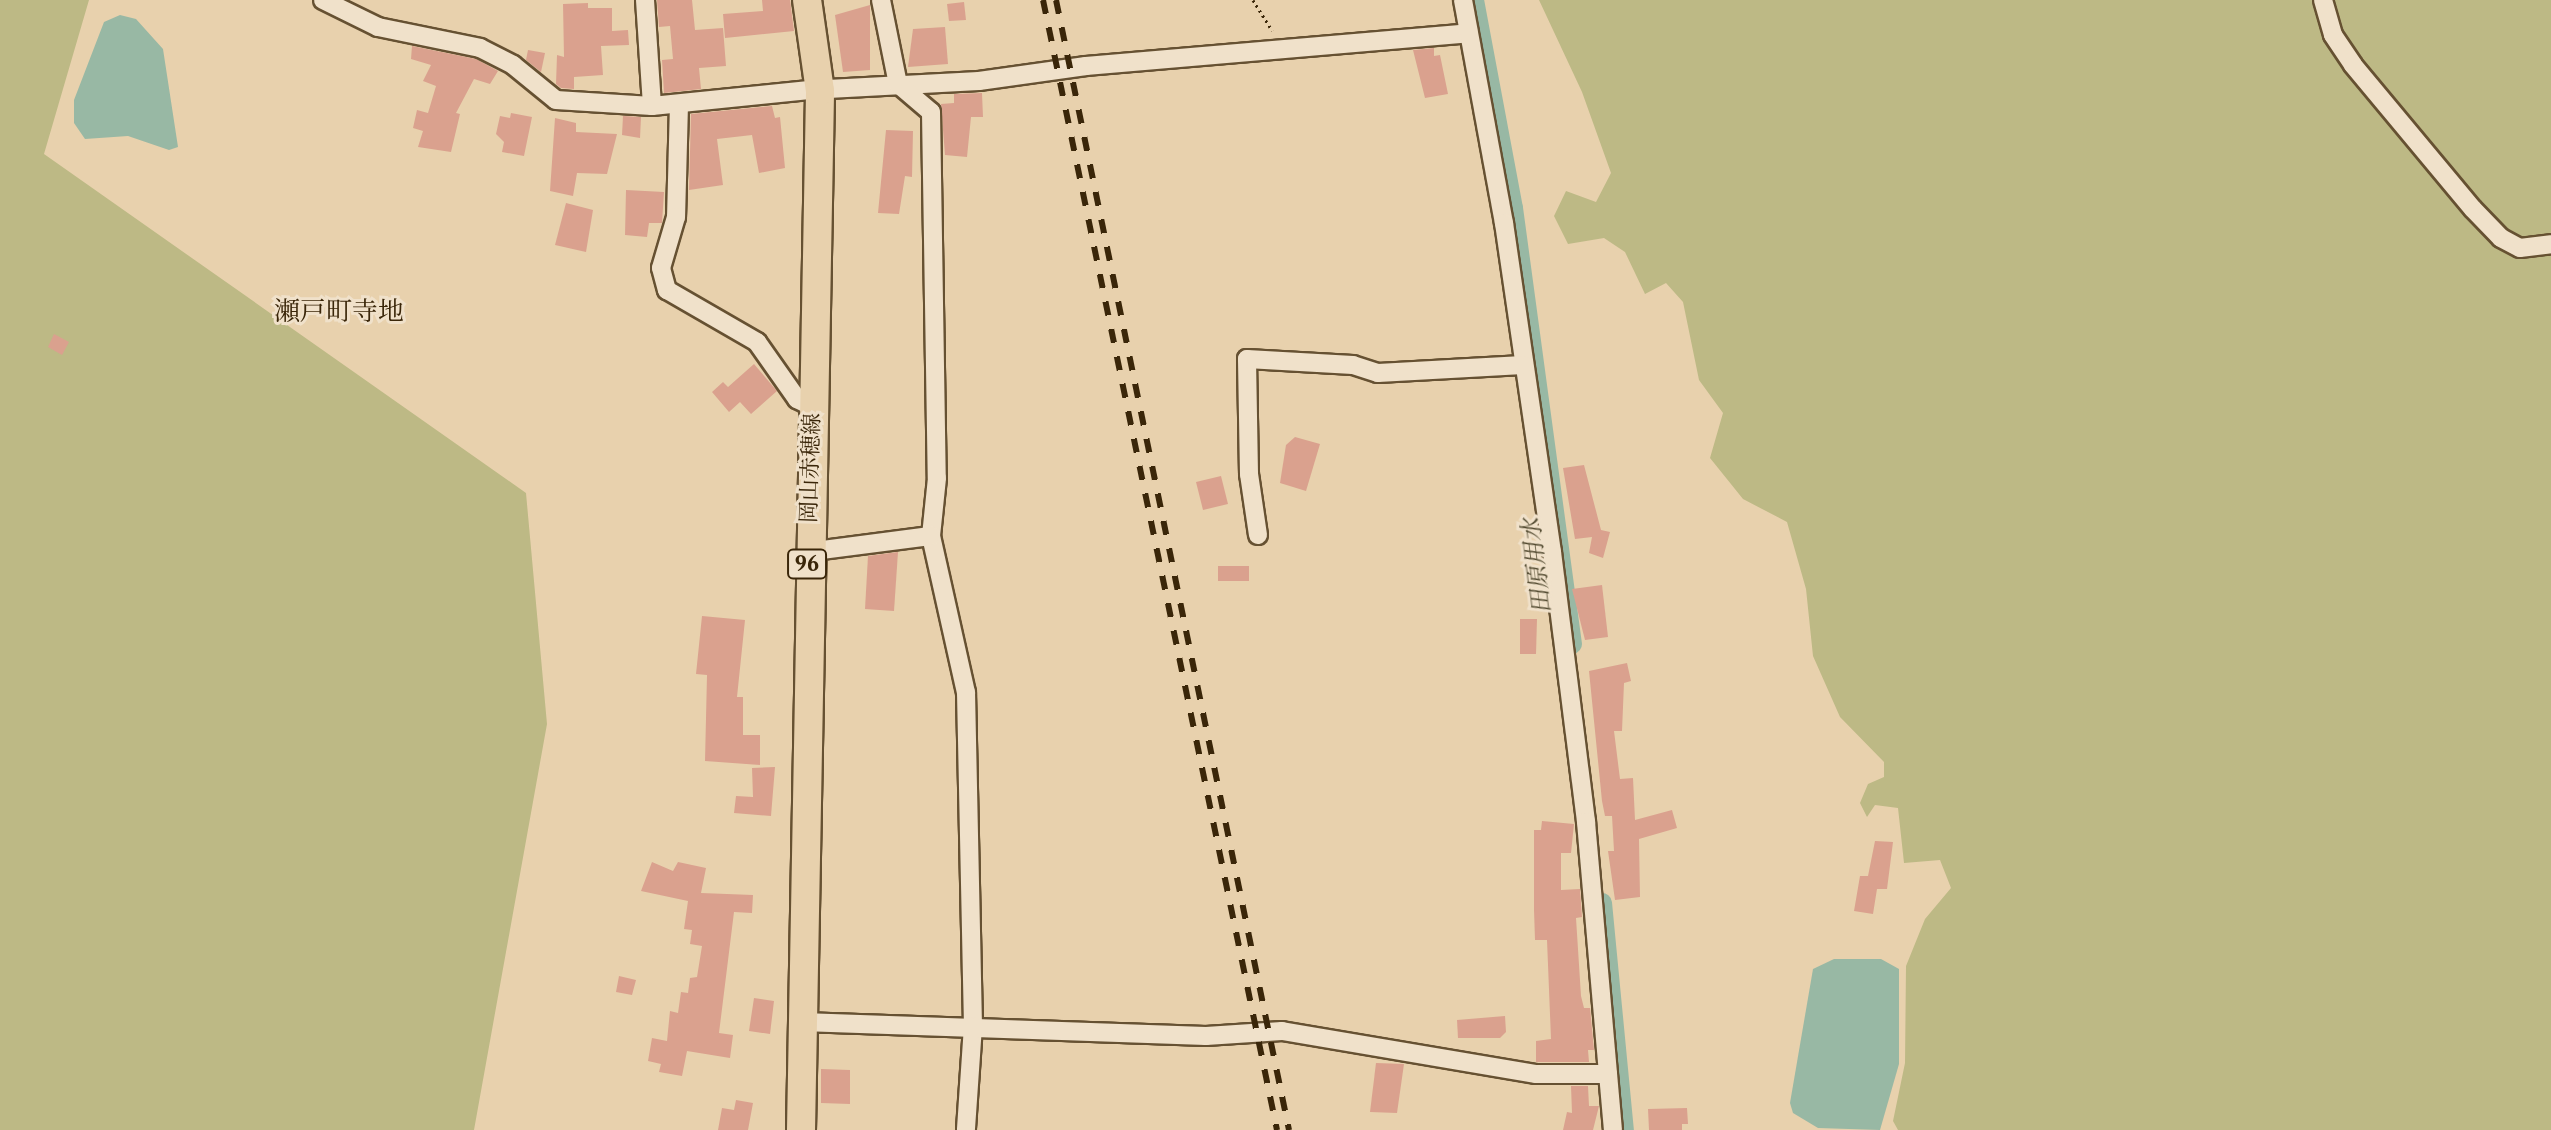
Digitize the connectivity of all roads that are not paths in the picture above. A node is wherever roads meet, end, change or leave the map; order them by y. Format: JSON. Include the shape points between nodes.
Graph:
{"nodes":[{"id":1,"x":323,"y":0,"type":"edge"},
{"id":2,"x":645,"y":0,"type":"edge"},
{"id":3,"x":807,"y":0,"type":"edge"},
{"id":4,"x":881,"y":0,"type":"edge"},
{"id":5,"x":1463,"y":0,"type":"edge"},
{"id":6,"x":2323,"y":0,"type":"edge"},
{"id":7,"x":1469,"y":33,"type":"junction"},
{"id":8,"x":898,"y":84,"type":"junction"},
{"id":9,"x":820,"y":91,"type":"junction"},
{"id":10,"x":679,"y":104,"type":"junction"},
{"id":11,"x":652,"y":106,"type":"junction"},
{"id":12,"x":2551,"y":244,"type":"edge"},
{"id":13,"x":1523,"y":365,"type":"junction"},
{"id":14,"x":811,"y":406,"type":"junction"},
{"id":15,"x":1258,"y":535,"type":"dead end"},
{"id":16,"x":931,"y":536,"type":"junction"},
{"id":17,"x":807,"y":552,"type":"junction"},
{"id":18,"x":802,"y":1022,"type":"junction"},
{"id":19,"x":973,"y":1026,"type":"junction"},
{"id":20,"x":1608,"y":1074,"type":"junction"},
{"id":21,"x":801,"y":1130,"type":"edge"},
{"id":22,"x":966,"y":1130,"type":"edge"},
{"id":23,"x":1613,"y":1130,"type":"edge"}],
"edges":[{"from":1,"to":11,"type":"street","via":[[378,27],[480,48],[513,65],[556,100]]},
{"from":2,"to":11,"type":"street"},
{"from":3,"to":9,"type":"main road","name":"岡山赤穂線","number":"96"},
{"from":4,"to":8,"type":"street"},
{"from":5,"to":7,"type":"street"},
{"from":6,"to":12,"type":"street","via":[[2333,35],[2353,65],[2473,209],[2501,238],[2520,248]]},
{"from":7,"to":8,"type":"street","via":[[979,81]]},
{"from":7,"to":13,"type":"street","via":[[1504,223]]},
{"from":8,"to":9,"type":"street"},
{"from":8,"to":16,"type":"street","via":[[931,112],[937,478]]},
{"from":9,"to":10,"type":"street"},
{"from":9,"to":14,"type":"main road","name":"岡山赤穂線","number":"96"},
{"from":10,"to":11,"type":"street"},
{"from":10,"to":14,"type":"street","via":[[676,217],[661,268],[667,290],[757,342],[797,399]]},
{"from":13,"to":15,"type":"street","via":[[1378,373],[1353,365],[1247,359],[1249,474]]},
{"from":13,"to":20,"type":"street","via":[[1586,822]]},
{"from":14,"to":17,"type":"main road","name":"岡山赤穂線","number":"96"},
{"from":16,"to":17,"type":"street"},
{"from":16,"to":19,"type":"street","via":[[966,692]]},
{"from":17,"to":18,"type":"main road","name":"岡山赤穂線","number":"96"},
{"from":18,"to":19,"type":"street"},
{"from":18,"to":21,"type":"main road","name":"岡山赤穂線","number":"96"},
{"from":19,"to":20,"type":"street","via":[[1206,1036],[1282,1031],[1536,1074]]},
{"from":19,"to":22,"type":"street"},
{"from":20,"to":23,"type":"street"}]}
